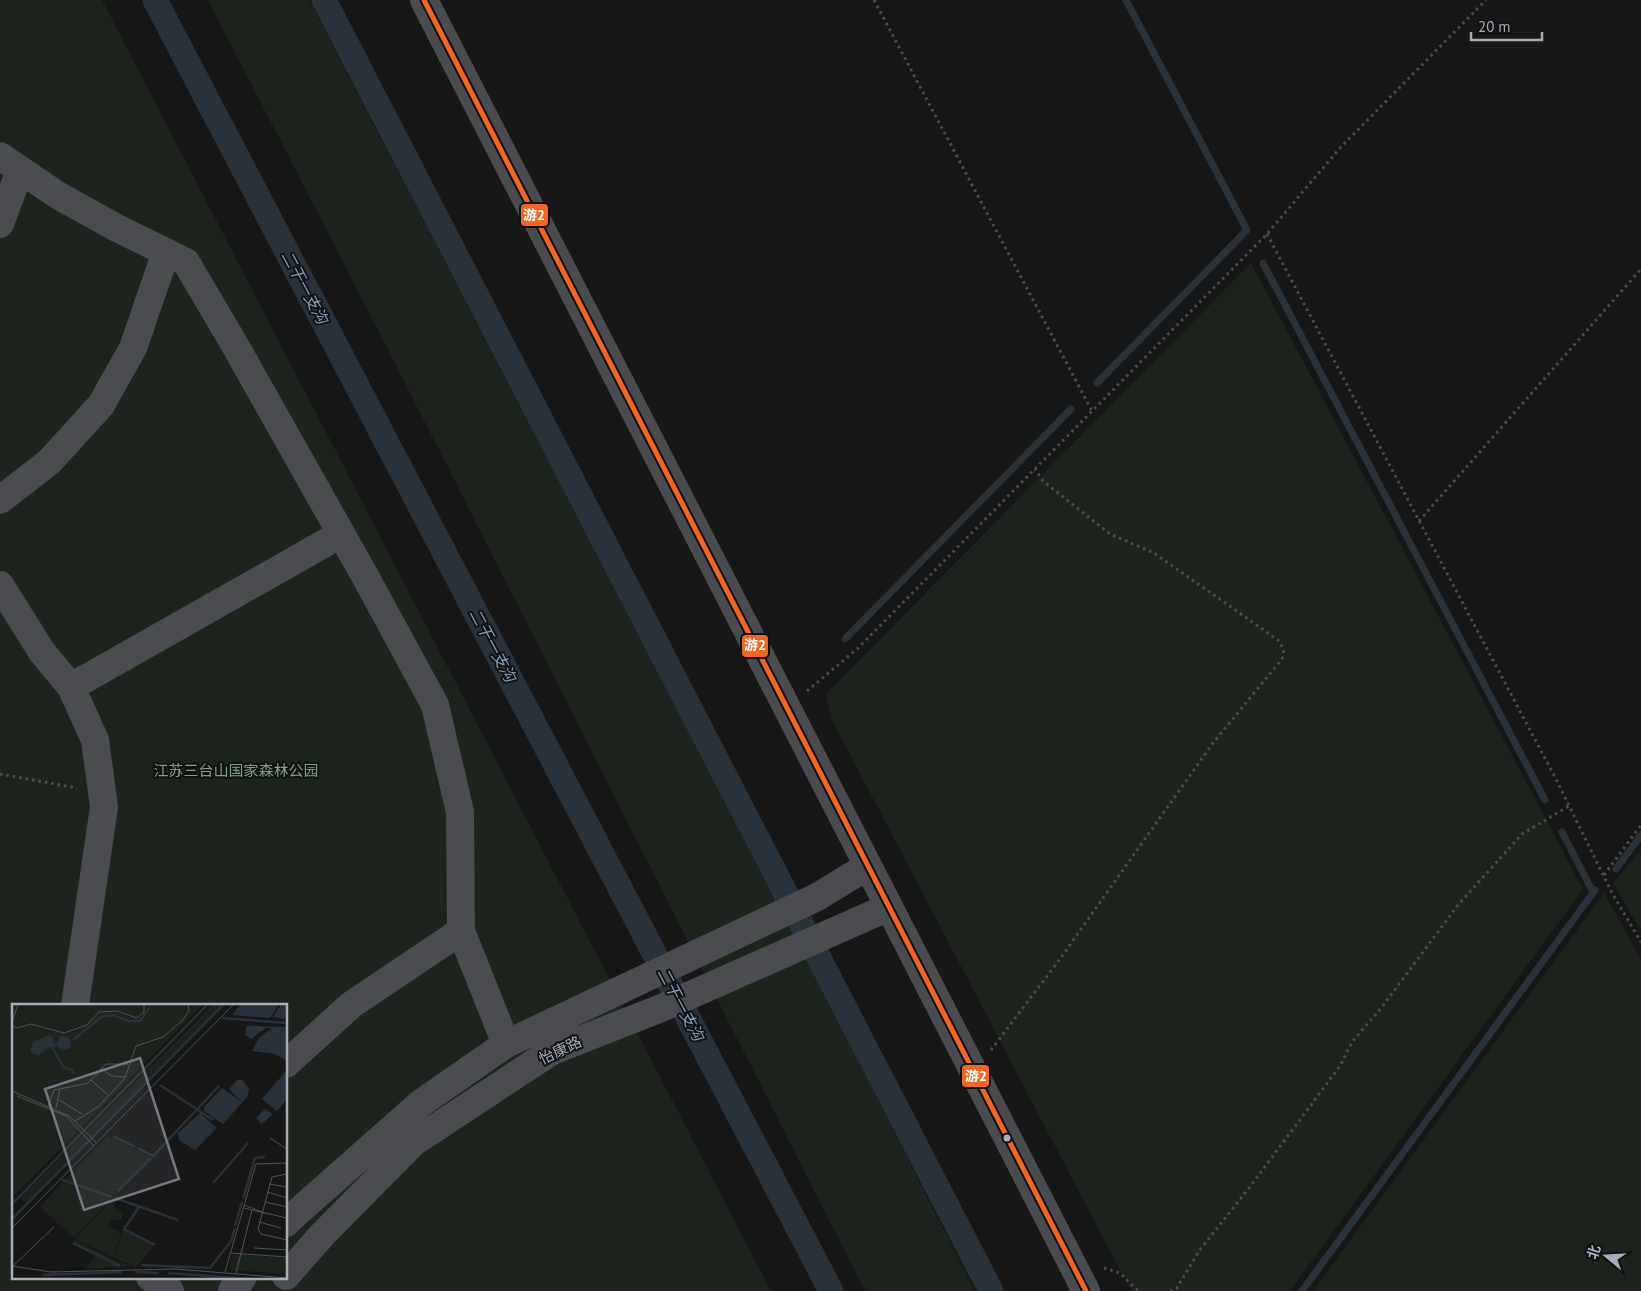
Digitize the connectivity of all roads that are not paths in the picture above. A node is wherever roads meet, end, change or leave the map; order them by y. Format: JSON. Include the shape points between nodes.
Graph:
{"nodes":[{"id":1,"x":424,"y":0,"type":"edge"},
{"id":2,"x":10,"y":163,"type":"edge"},
{"id":3,"x":0,"y":224,"type":"edge"},
{"id":4,"x":166,"y":252,"type":"junction"},
{"id":5,"x":0,"y":500,"type":"edge"},
{"id":6,"x":341,"y":534,"type":"junction"},
{"id":7,"x":0,"y":585,"type":"edge"},
{"id":8,"x":71,"y":687,"type":"junction"},
{"id":9,"x":868,"y":866,"type":"junction"},
{"id":10,"x":889,"y":907,"type":"junction"},
{"id":11,"x":461,"y":931,"type":"junction"},
{"id":12,"x":75,"y":1004,"type":"edge"},
{"id":13,"x":506,"y":1044,"type":"junction"},
{"id":14,"x":288,"y":1062,"type":"edge"},
{"id":15,"x":385,"y":1153,"type":"junction"},
{"id":16,"x":288,"y":1222,"type":"edge"},
{"id":17,"x":288,"y":1275,"type":"edge"},
{"id":18,"x":151,"y":1278,"type":"edge"},
{"id":19,"x":242,"y":1278,"type":"edge"},
{"id":20,"x":285,"y":1278,"type":"edge"},
{"id":21,"x":170,"y":1291,"type":"edge"},
{"id":22,"x":232,"y":1291,"type":"edge"},
{"id":23,"x":273,"y":1291,"type":"edge"},
{"id":24,"x":1086,"y":1291,"type":"edge"}],
"edges":[{"from":1,"to":9,"type":"street"},
{"from":2,"to":3,"type":"street"},
{"from":2,"to":4,"type":"street","via":[[59,196]]},
{"from":4,"to":5,"type":"street","via":[[133,348],[102,405],[49,462]]},
{"from":4,"to":6,"type":"street","via":[[186,262]]},
{"from":6,"to":8,"type":"street"},
{"from":6,"to":11,"type":"street","via":[[435,705],[460,812]]},
{"from":7,"to":8,"type":"street","via":[[42,652]]},
{"from":8,"to":12,"type":"street","via":[[95,740],[104,807]]},
{"from":9,"to":10,"type":"street"},
{"from":9,"to":13,"type":"street","name":"怡康路","via":[[817,897]]},
{"from":10,"to":15,"type":"street","name":"怡康路","via":[[659,1009],[552,1051],[414,1142]]},
{"from":10,"to":24,"type":"street"},
{"from":11,"to":13,"type":"street"},
{"from":11,"to":14,"type":"street","via":[[351,1005]]},
{"from":13,"to":15,"type":"street","name":"怡康路","via":[[421,1103]]},
{"from":15,"to":16,"type":"street","name":"怡康路"},
{"from":15,"to":17,"type":"street","name":"怡康路"},
{"from":18,"to":21,"type":"street"},
{"from":19,"to":22,"type":"street"},
{"from":20,"to":23,"type":"street","name":"怡康路"}]}
